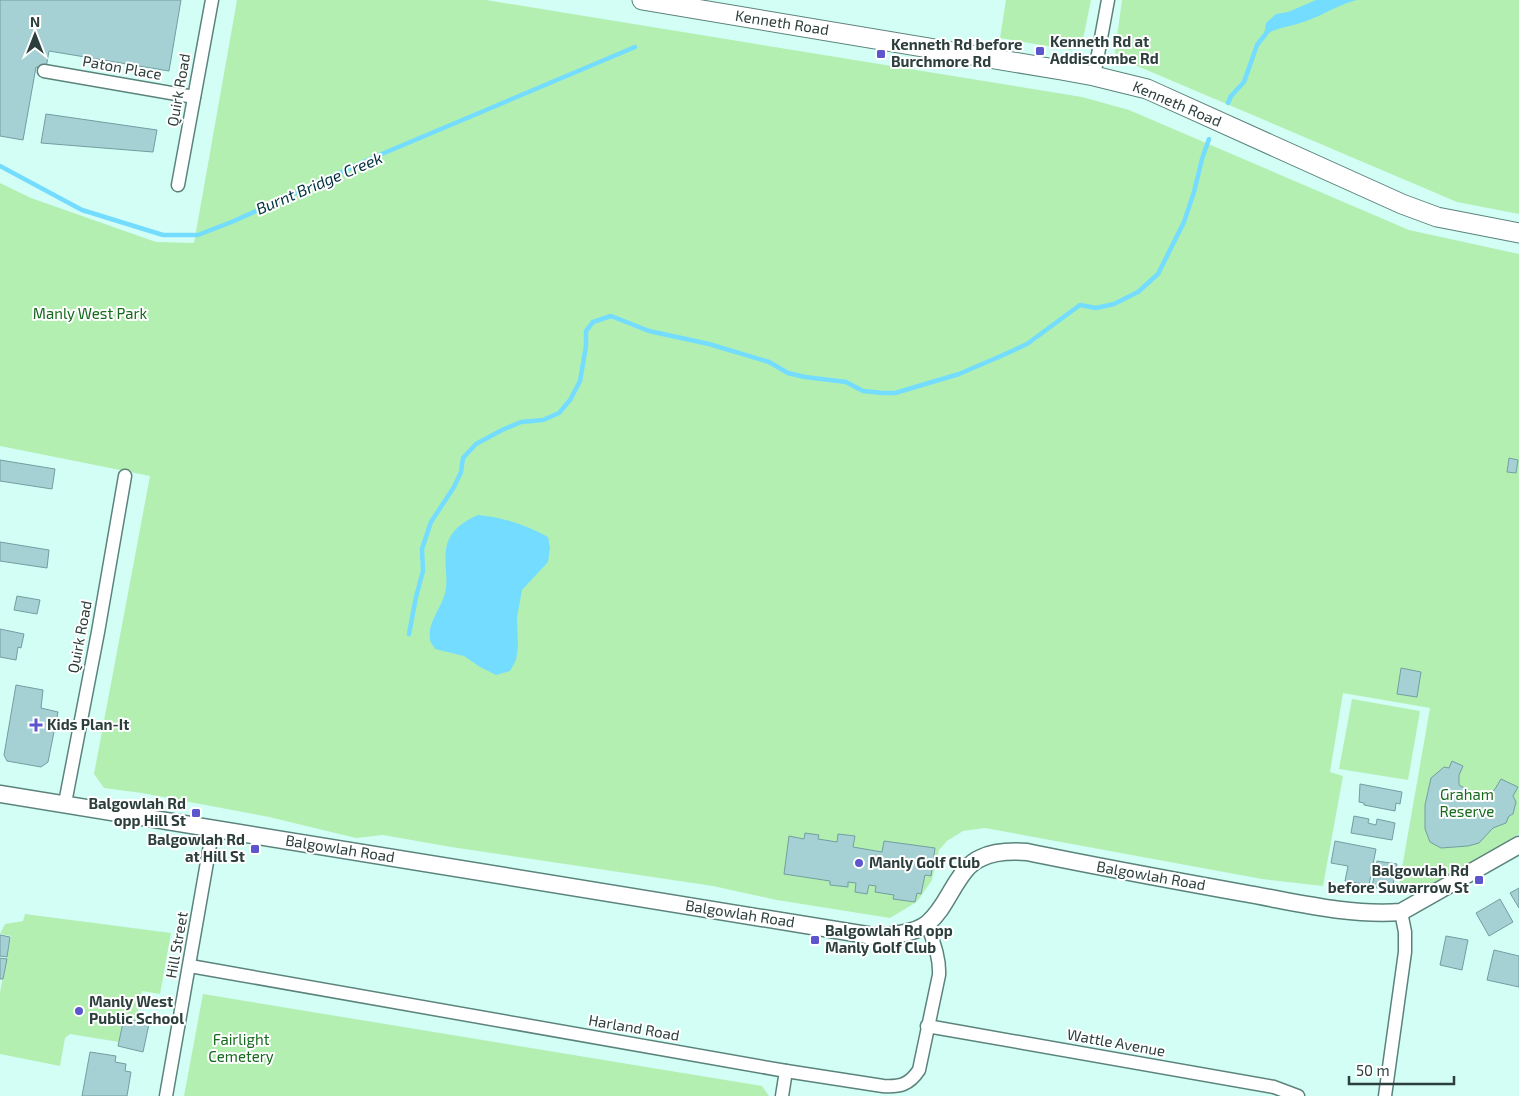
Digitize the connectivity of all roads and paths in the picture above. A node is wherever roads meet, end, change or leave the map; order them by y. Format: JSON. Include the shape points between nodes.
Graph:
{"nodes":[{"id":1,"x":212,"y":0,"type":"edge"},
{"id":2,"x":642,"y":0,"type":"edge"},
{"id":3,"x":1108,"y":0,"type":"edge"},
{"id":4,"x":680,"y":3,"type":"edge"},
{"id":5,"x":44,"y":71,"type":"dead end"},
{"id":6,"x":1094,"y":76,"type":"junction"},
{"id":7,"x":194,"y":97,"type":"junction"},
{"id":8,"x":178,"y":185,"type":"dead end"},
{"id":9,"x":1519,"y":233,"type":"edge"},
{"id":10,"x":125,"y":476,"type":"dead end"},
{"id":11,"x":0,"y":794,"type":"edge"},
{"id":12,"x":65,"y":803,"type":"junction"},
{"id":13,"x":213,"y":828,"type":"junction"},
{"id":14,"x":1519,"y":844,"type":"edge"},
{"id":15,"x":1401,"y":912,"type":"junction"},
{"id":16,"x":927,"y":924,"type":"junction"},
{"id":17,"x":190,"y":966,"type":"junction"},
{"id":18,"x":927,"y":1026,"type":"junction"},
{"id":19,"x":786,"y":1071,"type":"junction"},
{"id":20,"x":166,"y":1096,"type":"edge"},
{"id":21,"x":782,"y":1096,"type":"edge"},
{"id":22,"x":1298,"y":1096,"type":"edge"},
{"id":23,"x":1384,"y":1096,"type":"edge"}],
"edges":[{"from":1,"to":7,"type":"street","name":"Quirk Road"},
{"from":2,"to":4,"type":"main road","name":"Kenneth Road"},
{"from":3,"to":6,"type":"street"},
{"from":4,"to":6,"type":"main road","name":"Kenneth Road"},
{"from":5,"to":7,"type":"street","name":"Paton Place"},
{"from":6,"to":9,"type":"main road","name":"Kenneth Road","via":[[1147,89],[1437,217]]},
{"from":7,"to":8,"type":"street","name":"Quirk Road"},
{"from":10,"to":12,"type":"street","name":"Quirk Road"},
{"from":11,"to":12,"type":"street","name":"Balgowlah Road"},
{"from":12,"to":13,"type":"street","name":"Balgowlah Road"},
{"from":13,"to":16,"type":"street","name":"Balgowlah Road","via":[[873,936],[894,936]]},
{"from":13,"to":17,"type":"street","name":"Hill Street"},
{"from":14,"to":15,"type":"street","name":"Balgowlah Road"},
{"from":15,"to":16,"type":"street","name":"Balgowlah Road","via":[[1370,913],[1329,908],[1027,852],[1009,852],[982,857],[969,867]]},
{"from":15,"to":23,"type":"street","via":[[1405,952]]},
{"from":16,"to":18,"type":"street","name":"Harland Road","via":[[940,965]]},
{"from":17,"to":19,"type":"street","name":"Harland Road"},
{"from":17,"to":20,"type":"street","name":"Hill Street"},
{"from":18,"to":19,"type":"street","name":"Harland Road","via":[[918,1070],[902,1085],[883,1086]]},
{"from":18,"to":22,"type":"street","name":"Wattle Avenue","via":[[1274,1087]]},
{"from":19,"to":21,"type":"street"}]}
